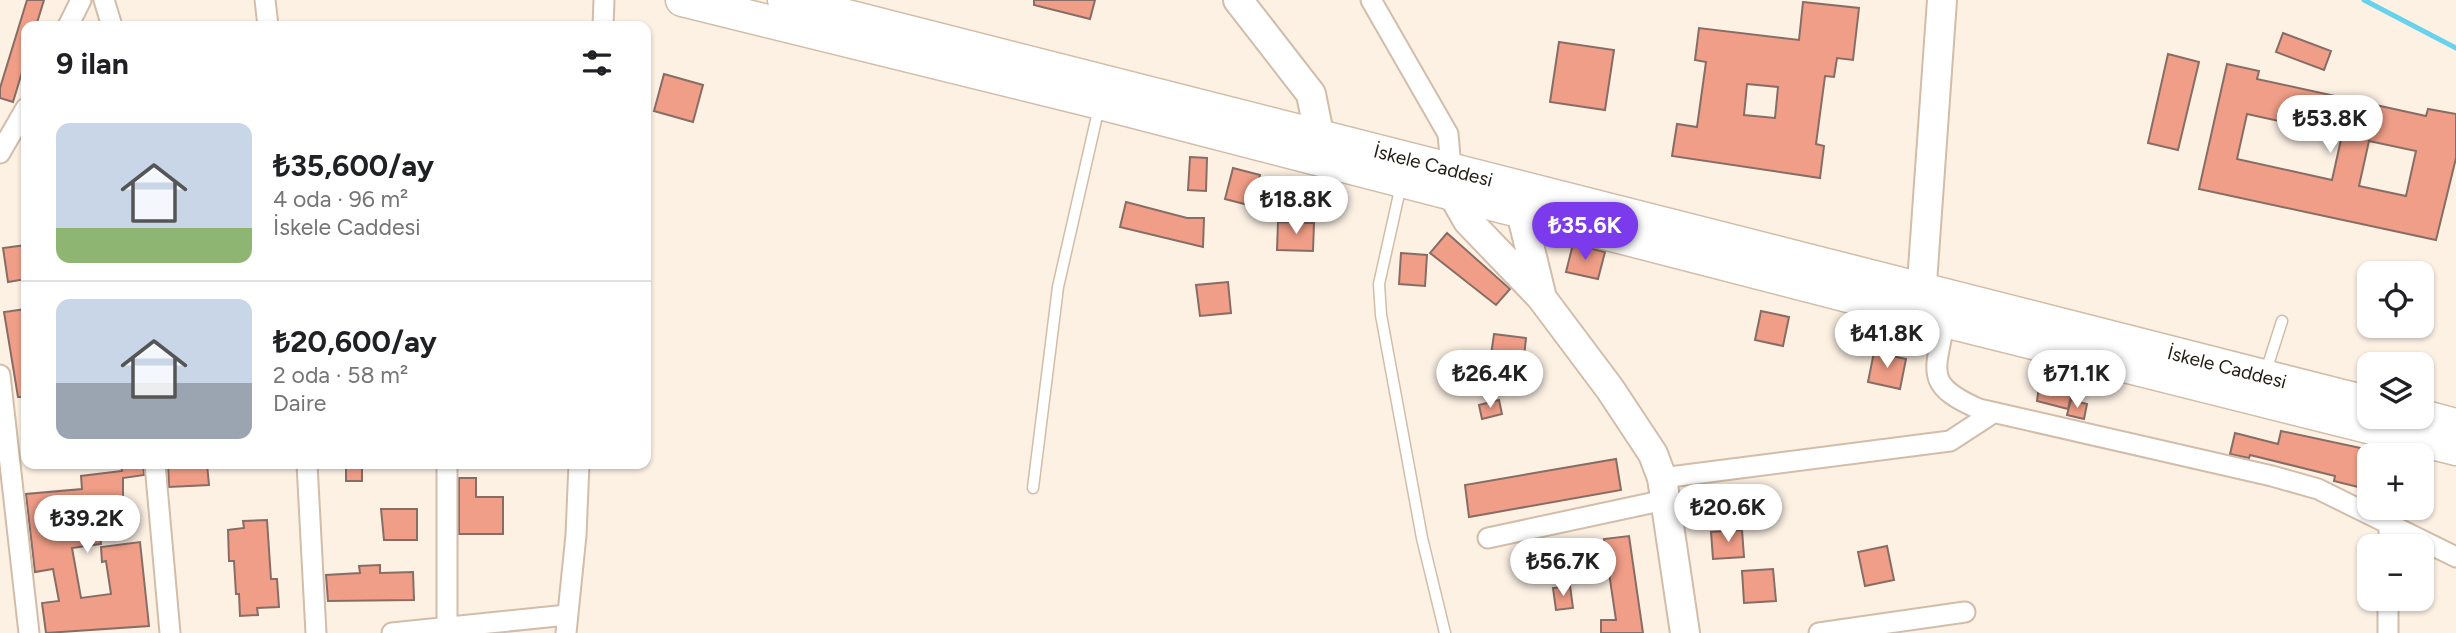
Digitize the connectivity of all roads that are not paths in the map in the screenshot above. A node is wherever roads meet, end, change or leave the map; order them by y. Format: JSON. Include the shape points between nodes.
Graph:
{"nodes":[{"id":1,"x":81,"y":0,"type":"edge"},
{"id":2,"x":104,"y":0,"type":"edge"},
{"id":3,"x":265,"y":0,"type":"edge"},
{"id":4,"x":604,"y":0,"type":"edge"},
{"id":5,"x":682,"y":0,"type":"edge"},
{"id":6,"x":784,"y":0,"type":"edge"},
{"id":7,"x":1238,"y":0,"type":"edge"},
{"id":8,"x":1371,"y":0,"type":"edge"},
{"id":9,"x":1942,"y":0,"type":"edge"},
{"id":10,"x":70,"y":21,"type":"edge"},
{"id":11,"x":110,"y":21,"type":"edge"},
{"id":12,"x":267,"y":21,"type":"edge"},
{"id":13,"x":603,"y":21,"type":"edge"},
{"id":14,"x":1100,"y":103,"type":"junction"},
{"id":15,"x":21,"y":116,"type":"edge"},
{"id":16,"x":1319,"y":134,"type":"junction"},
{"id":17,"x":3,"y":144,"type":"edge"},
{"id":18,"x":1402,"y":181,"type":"junction"},
{"id":19,"x":1452,"y":181,"type":"junction"},
{"id":20,"x":1521,"y":212,"type":"junction"},
{"id":21,"x":1542,"y":297,"type":"junction"},
{"id":22,"x":1928,"y":308,"type":"junction"},
{"id":23,"x":2282,"y":321,"type":"dead end"},
{"id":24,"x":0,"y":375,"type":"edge"},
{"id":25,"x":2262,"y":387,"type":"junction"},
{"id":26,"x":2357,"y":401,"type":"edge"},
{"id":27,"x":1993,"y":413,"type":"junction"},
{"id":28,"x":2434,"y":419,"type":"edge"},
{"id":29,"x":2456,"y":425,"type":"edge"},
{"id":30,"x":2456,"y":449,"type":"edge"},
{"id":31,"x":155,"y":469,"type":"edge"},
{"id":32,"x":307,"y":469,"type":"edge"},
{"id":33,"x":447,"y":469,"type":"edge"},
{"id":34,"x":579,"y":469,"type":"edge"},
{"id":35,"x":1033,"y":488,"type":"dead end"},
{"id":36,"x":1663,"y":489,"type":"junction"},
{"id":37,"x":6,"y":493,"type":"edge"},
{"id":38,"x":2389,"y":524,"type":"junction"},
{"id":39,"x":2389,"y":534,"type":"edge"},
{"id":40,"x":1488,"y":538,"type":"dead end"},
{"id":41,"x":2456,"y":557,"type":"edge"},
{"id":42,"x":2388,"y":611,"type":"edge"},
{"id":43,"x":1965,"y":612,"type":"dead end"},
{"id":44,"x":566,"y":624,"type":"edge"},
{"id":45,"x":447,"y":627,"type":"junction"},
{"id":46,"x":29,"y":633,"type":"edge"},
{"id":47,"x":170,"y":633,"type":"edge"},
{"id":48,"x":316,"y":633,"type":"edge"},
{"id":49,"x":393,"y":633,"type":"edge"},
{"id":50,"x":1445,"y":633,"type":"edge"},
{"id":51,"x":1685,"y":633,"type":"edge"},
{"id":52,"x":1819,"y":633,"type":"edge"},
{"id":53,"x":2388,"y":633,"type":"edge"}],
"edges":[{"from":1,"to":10,"type":"street"},
{"from":2,"to":11,"type":"street"},
{"from":3,"to":12,"type":"street"},
{"from":4,"to":13,"type":"street"},
{"from":5,"to":14,"type":"main road"},
{"from":6,"to":16,"type":"main road","name":"İskele Caddesi"},
{"from":7,"to":16,"type":"street","via":[[1311,94]]},
{"from":8,"to":19,"type":"street","via":[[1448,134]]},
{"from":9,"to":22,"type":"street"},
{"from":14,"to":18,"type":"main road"},
{"from":14,"to":35,"type":"lane","via":[[1058,286]]},
{"from":15,"to":17,"type":"street"},
{"from":16,"to":19,"type":"main road","name":"İskele Caddesi"},
{"from":18,"to":19,"type":"main road"},
{"from":18,"to":50,"type":"lane","via":[[1379,284],[1381,315],[1422,538]]},
{"from":19,"to":20,"type":"main road"},
{"from":19,"to":21,"type":"street","via":[[1468,221]]},
{"from":19,"to":22,"type":"main road","name":"İskele Caddesi"},
{"from":20,"to":21,"type":"street"},
{"from":20,"to":22,"type":"main road"},
{"from":21,"to":36,"type":"street","via":[[1653,454]]},
{"from":22,"to":25,"type":"main road","name":"İskele Caddesi"},
{"from":22,"to":27,"type":"street","via":[[1935,373],[1943,388],[1959,401]]},
{"from":23,"to":25,"type":"lane"},
{"from":24,"to":37,"type":"street"},
{"from":25,"to":26,"type":"main road","name":"İskele Caddesi"},
{"from":25,"to":30,"type":"main road"},
{"from":27,"to":36,"type":"street","via":[[1950,441]]},
{"from":27,"to":38,"type":"street","via":[[2272,476],[2318,489]]},
{"from":28,"to":29,"type":"main road"},
{"from":31,"to":47,"type":"street"},
{"from":32,"to":48,"type":"street"},
{"from":33,"to":45,"type":"street"},
{"from":34,"to":44,"type":"street"},
{"from":36,"to":40,"type":"street"},
{"from":36,"to":51,"type":"street"},
{"from":37,"to":46,"type":"street"},
{"from":38,"to":39,"type":"street"},
{"from":38,"to":41,"type":"street"},
{"from":42,"to":53,"type":"street"},
{"from":43,"to":52,"type":"street"},
{"from":44,"to":45,"type":"street"},
{"from":45,"to":49,"type":"street"}]}
